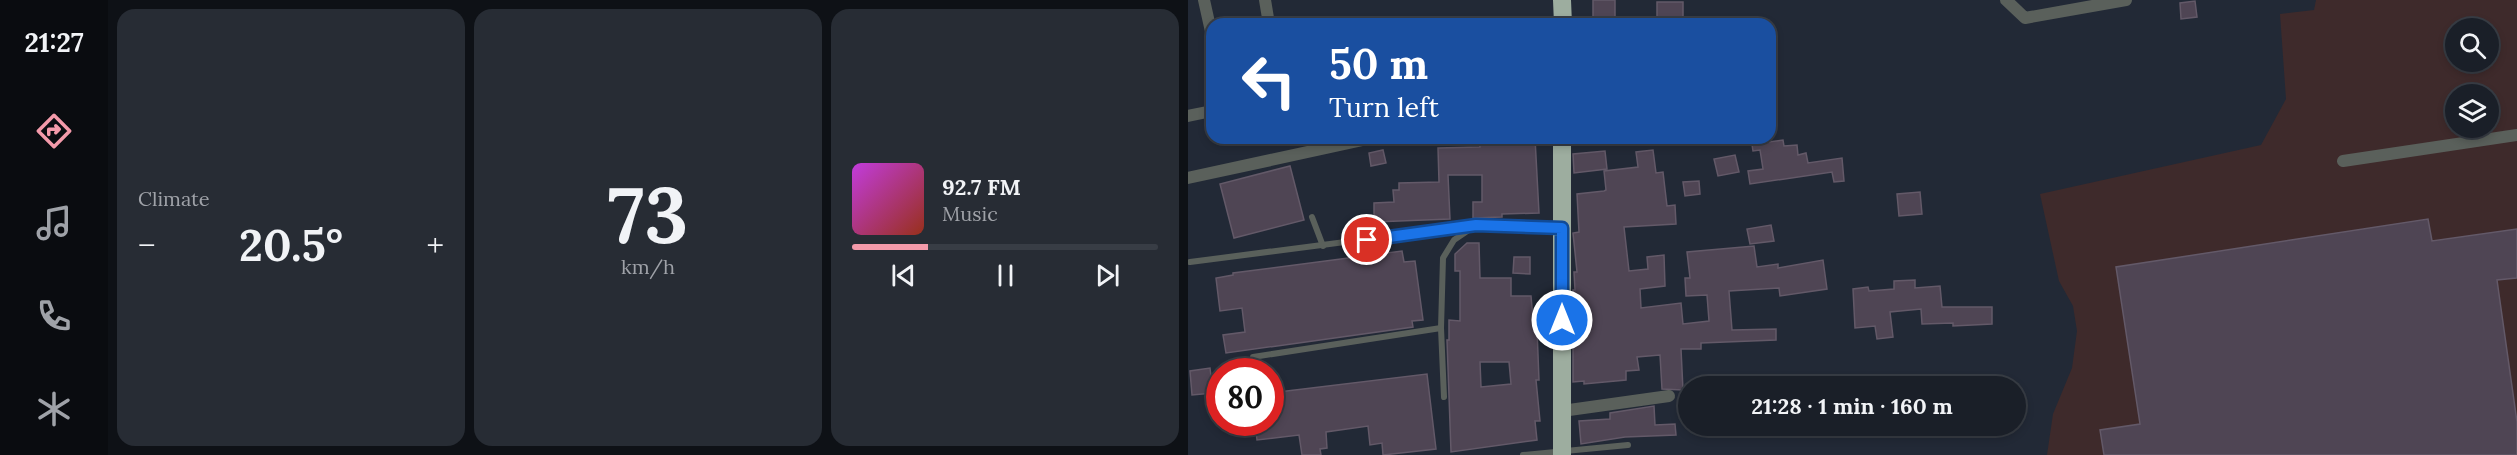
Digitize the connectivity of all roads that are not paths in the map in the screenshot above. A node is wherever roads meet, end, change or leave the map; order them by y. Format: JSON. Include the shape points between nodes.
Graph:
{"nodes":[{"id":1,"x":1204,"y":0,"type":"edge"},
{"id":2,"x":1265,"y":0,"type":"edge"},
{"id":3,"x":1562,"y":0,"type":"edge"},
{"id":4,"x":2006,"y":0,"type":"edge"},
{"id":5,"x":2126,"y":0,"type":"edge"},
{"id":6,"x":1208,"y":18,"type":"edge"},
{"id":7,"x":1268,"y":18,"type":"edge"},
{"id":8,"x":1561,"y":18,"type":"edge"},
{"id":9,"x":1206,"y":112,"type":"edge"},
{"id":10,"x":1188,"y":116,"type":"edge"},
{"id":11,"x":2517,"y":135,"type":"edge"},
{"id":12,"x":1344,"y":144,"type":"edge"},
{"id":13,"x":1562,"y":144,"type":"edge"},
{"id":14,"x":2343,"y":160,"type":"dead end"},
{"id":15,"x":1188,"y":178,"type":"edge"},
{"id":16,"x":1311,"y":217,"type":"dead end"},
{"id":17,"x":1476,"y":225,"type":"junction"},
{"id":18,"x":1562,"y":228,"type":"junction"},
{"id":19,"x":1323,"y":246,"type":"junction"},
{"id":20,"x":1190,"y":262,"type":"dead end"},
{"id":21,"x":1441,"y":328,"type":"junction"},
{"id":22,"x":1253,"y":357,"type":"dead end"},
{"id":23,"x":1669,"y":396,"type":"dead end"},
{"id":24,"x":1444,"y":397,"type":"dead end"},
{"id":25,"x":1562,"y":411,"type":"junction"},
{"id":26,"x":1628,"y":445,"type":"dead end"},
{"id":27,"x":1562,"y":453,"type":"edge"},
{"id":28,"x":1523,"y":455,"type":"edge"}],
"edges":[{"from":1,"to":6,"type":"street"},
{"from":2,"to":7,"type":"street"},
{"from":3,"to":8,"type":"highway"},
{"from":4,"to":5,"type":"street","via":[[2025,18]]},
{"from":9,"to":10,"type":"street"},
{"from":11,"to":14,"type":"street"},
{"from":12,"to":15,"type":"street"},
{"from":13,"to":18,"type":"highway"},
{"from":16,"to":19,"type":"lane"},
{"from":17,"to":18,"type":"lane"},
{"from":17,"to":19,"type":"lane"},
{"from":17,"to":21,"type":"lane","via":[[1454,240],[1443,258]]},
{"from":18,"to":25,"type":"highway"},
{"from":19,"to":20,"type":"lane"},
{"from":21,"to":22,"type":"lane"},
{"from":21,"to":24,"type":"lane"},
{"from":23,"to":25,"type":"street"},
{"from":25,"to":27,"type":"highway"},
{"from":26,"to":27,"type":"lane"},
{"from":27,"to":28,"type":"lane"}]}
